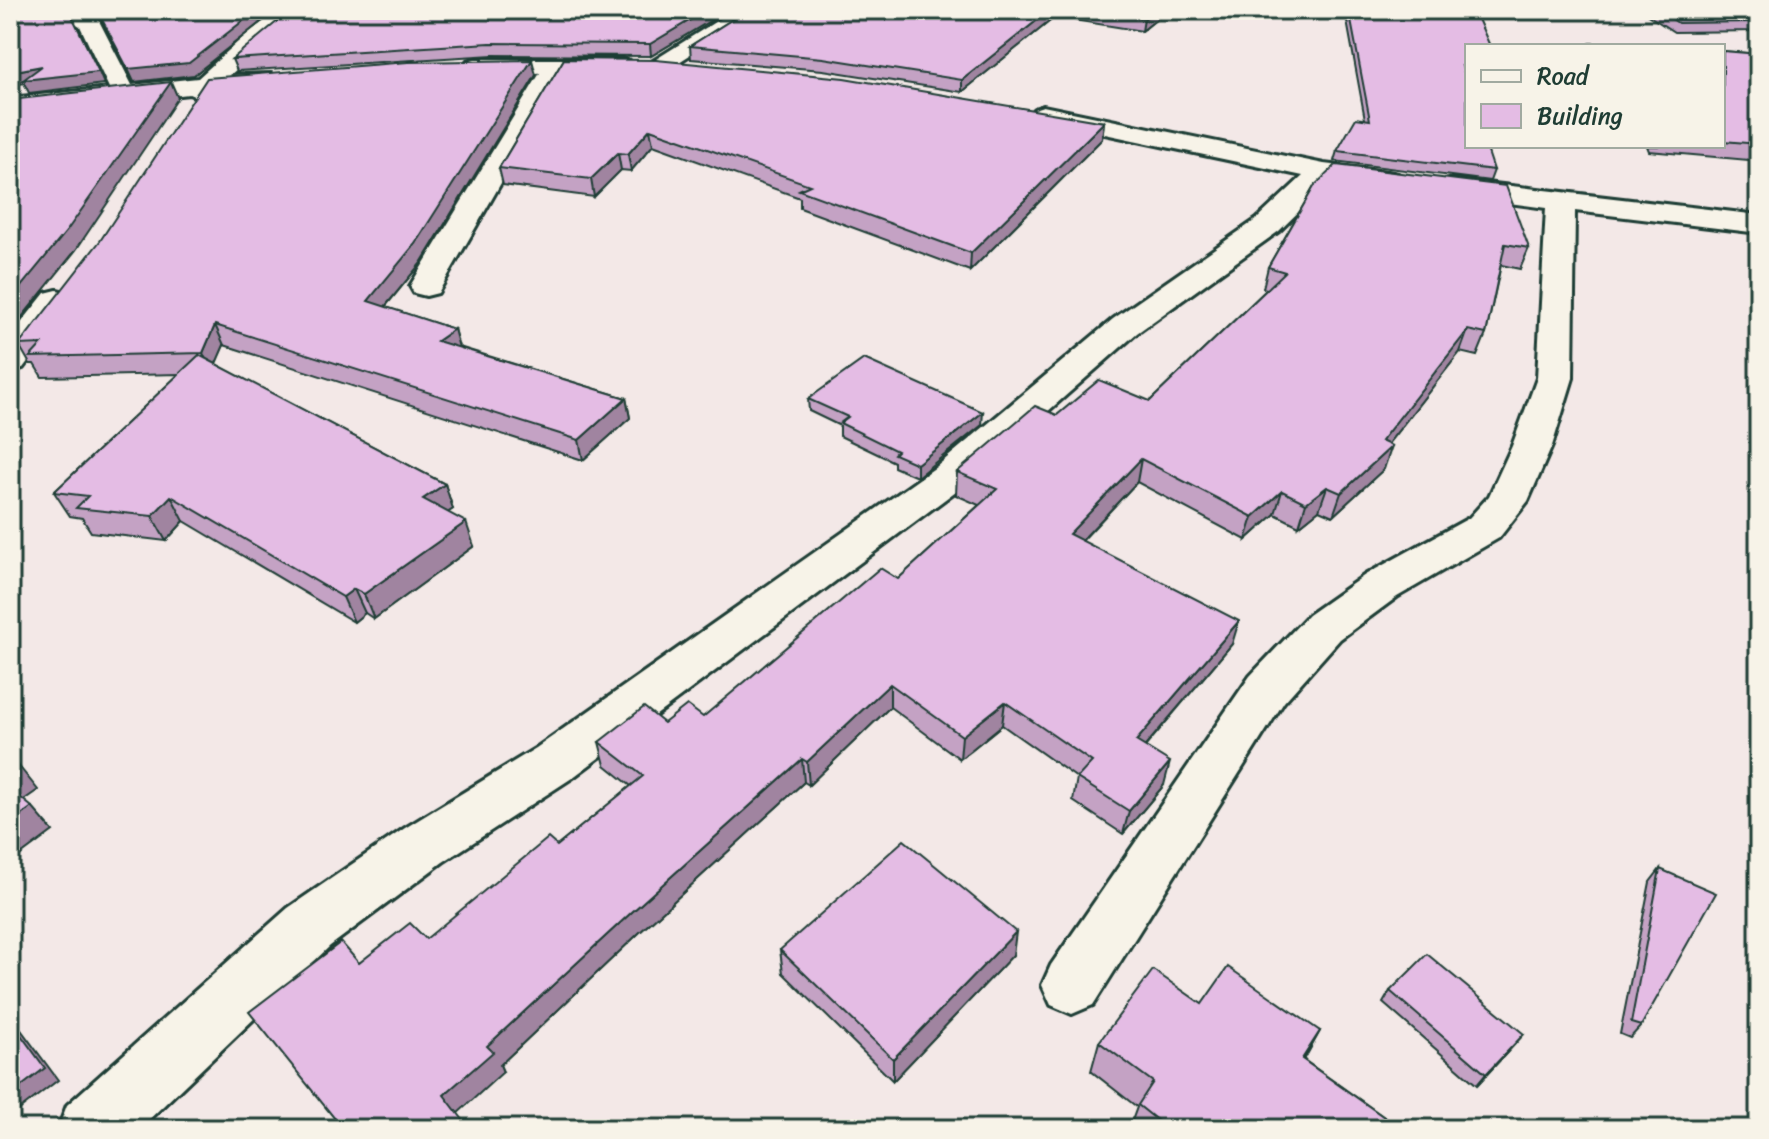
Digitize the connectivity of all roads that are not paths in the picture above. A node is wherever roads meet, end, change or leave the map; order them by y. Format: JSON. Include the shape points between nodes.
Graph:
{"nodes":[{"id":1,"x":64,"y":10,"type":"edge"},
{"id":2,"x":294,"y":10,"type":"edge"},
{"id":3,"x":749,"y":10,"type":"edge"},
{"id":4,"x":557,"y":65,"type":"junction"},
{"id":5,"x":453,"y":66,"type":"edge"},
{"id":6,"x":657,"y":66,"type":"junction"},
{"id":7,"x":700,"y":70,"type":"edge"},
{"id":8,"x":279,"y":77,"type":"edge"},
{"id":9,"x":203,"y":84,"type":"junction"},
{"id":10,"x":124,"y":93,"type":"junction"},
{"id":11,"x":10,"y":106,"type":"edge"},
{"id":12,"x":187,"y":109,"type":"edge"},
{"id":13,"x":1013,"y":109,"type":"edge"},
{"id":14,"x":1324,"y":172,"type":"junction"},
{"id":15,"x":1561,"y":203,"type":"junction"},
{"id":16,"x":1759,"y":224,"type":"edge"},
{"id":17,"x":72,"y":281,"type":"edge"},
{"id":18,"x":426,"y":286,"type":"dead end"},
{"id":19,"x":10,"y":360,"type":"edge"},
{"id":20,"x":1072,"y":985,"type":"dead end"},
{"id":21,"x":91,"y":1129,"type":"edge"}],
"edges":[{"from":1,"to":10,"type":"street","via":[[89,22]]},
{"from":2,"to":9,"type":"street"},
{"from":3,"to":6,"type":"street"},
{"from":4,"to":5,"type":"street"},
{"from":4,"to":6,"type":"street"},
{"from":4,"to":18,"type":"street"},
{"from":6,"to":7,"type":"street"},
{"from":8,"to":9,"type":"street"},
{"from":9,"to":10,"type":"street"},
{"from":9,"to":12,"type":"street"},
{"from":10,"to":11,"type":"street"},
{"from":13,"to":14,"type":"street"},
{"from":14,"to":15,"type":"street"},
{"from":14,"to":21,"type":"street","via":[[1268,225],[1125,326],[950,476],[554,763],[424,845],[309,927]]},
{"from":15,"to":16,"type":"street"},
{"from":15,"to":20,"type":"street","via":[[1555,378],[1507,501],[1484,528],[1381,586],[1324,627],[1267,689]]},
{"from":17,"to":19,"type":"street"}]}
